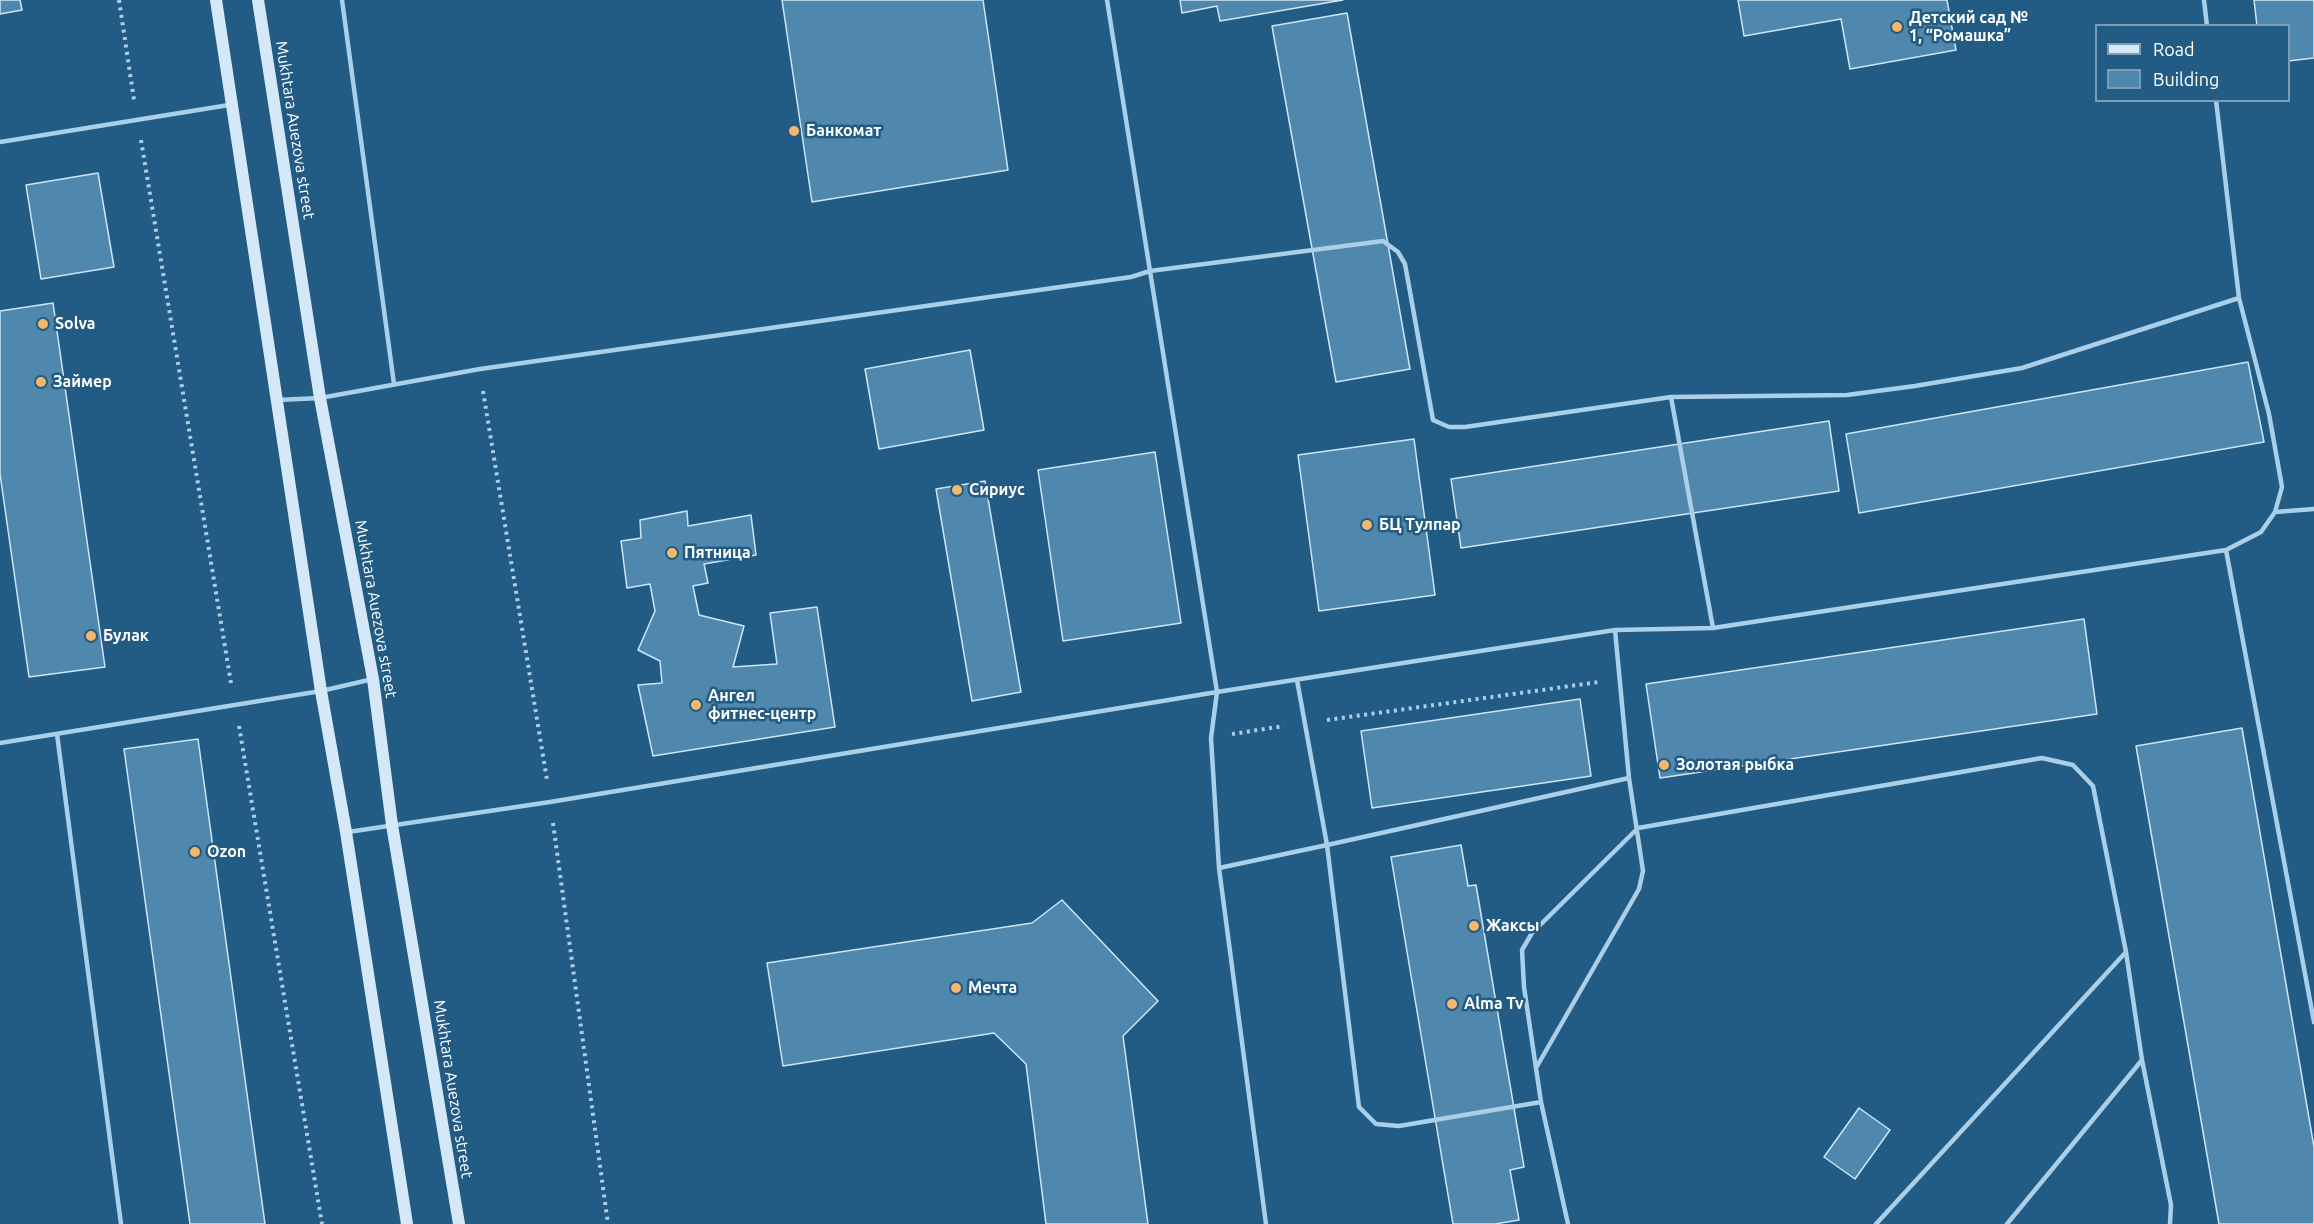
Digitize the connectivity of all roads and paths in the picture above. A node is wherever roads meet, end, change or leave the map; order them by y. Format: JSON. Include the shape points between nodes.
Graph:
{"nodes":[{"id":1,"x":119,"y":0,"type":"edge"},
{"id":2,"x":216,"y":0,"type":"edge"},
{"id":3,"x":258,"y":0,"type":"edge"},
{"id":4,"x":342,"y":0,"type":"edge"},
{"id":5,"x":1107,"y":0,"type":"edge"},
{"id":6,"x":2204,"y":0,"type":"edge"},
{"id":7,"x":2207,"y":24,"type":"edge"},
{"id":8,"x":2216,"y":102,"type":"edge"},
{"id":9,"x":232,"y":105,"type":"junction"},
{"id":10,"x":137,"y":119,"type":"junction"},
{"id":11,"x":0,"y":142,"type":"edge"},
{"id":12,"x":1150,"y":271,"type":"junction"},
{"id":13,"x":2239,"y":298,"type":"junction"},
{"id":14,"x":394,"y":384,"type":"junction"},
{"id":15,"x":1671,"y":397,"type":"junction"},
{"id":16,"x":320,"y":398,"type":"junction"},
{"id":17,"x":278,"y":400,"type":"junction"},
{"id":18,"x":2314,"y":509,"type":"edge"},
{"id":19,"x":2275,"y":512,"type":"junction"},
{"id":20,"x":2226,"y":550,"type":"junction"},
{"id":21,"x":1713,"y":628,"type":"junction"},
{"id":22,"x":1615,"y":630,"type":"junction"},
{"id":23,"x":373,"y":680,"type":"junction"},
{"id":24,"x":1297,"y":680,"type":"junction"},
{"id":25,"x":1620,"y":680,"type":"junction"},
{"id":26,"x":321,"y":691,"type":"junction"},
{"id":27,"x":1217,"y":692,"type":"junction"},
{"id":28,"x":235,"y":706,"type":"junction"},
{"id":29,"x":1305,"y":723,"type":"junction"},
{"id":30,"x":57,"y":734,"type":"junction"},
{"id":31,"x":1211,"y":738,"type":"junction"},
{"id":32,"x":0,"y":743,"type":"edge"},
{"id":33,"x":1629,"y":778,"type":"junction"},
{"id":34,"x":392,"y":825,"type":"junction"},
{"id":35,"x":1638,"y":828,"type":"junction"},
{"id":36,"x":346,"y":832,"type":"junction"},
{"id":37,"x":1328,"y":845,"type":"junction"},
{"id":38,"x":1219,"y":868,"type":"junction"},
{"id":39,"x":2126,"y":952,"type":"junction"},
{"id":40,"x":2314,"y":1022,"type":"edge"},
{"id":41,"x":2142,"y":1060,"type":"junction"},
{"id":42,"x":1536,"y":1068,"type":"junction"},
{"id":43,"x":1541,"y":1102,"type":"junction"},
{"id":44,"x":121,"y":1224,"type":"edge"},
{"id":45,"x":322,"y":1224,"type":"edge"},
{"id":46,"x":407,"y":1224,"type":"edge"},
{"id":47,"x":459,"y":1224,"type":"edge"},
{"id":48,"x":1266,"y":1224,"type":"edge"},
{"id":49,"x":1568,"y":1224,"type":"edge"},
{"id":50,"x":1876,"y":1224,"type":"edge"},
{"id":51,"x":2007,"y":1224,"type":"edge"},
{"id":52,"x":2170,"y":1224,"type":"edge"}],
"edges":[{"from":1,"to":10,"type":"path"},
{"from":2,"to":9,"type":"main road"},
{"from":3,"to":16,"type":"main road","name":"Mukhtara Auezova street"},
{"from":4,"to":14,"type":"lane"},
{"from":5,"to":12,"type":"lane"},
{"from":6,"to":7,"type":"lane"},
{"from":8,"to":13,"type":"lane"},
{"from":9,"to":10,"type":"lane"},
{"from":9,"to":17,"type":"main road"},
{"from":10,"to":11,"type":"lane"},
{"from":10,"to":28,"type":"path"},
{"from":12,"to":14,"type":"lane","via":[[1131,277]]},
{"from":12,"to":15,"type":"lane","via":[[1383,241],[1398,252],[1405,264],[1433,420],[1449,427],[1465,427]]},
{"from":12,"to":27,"type":"lane"},
{"from":13,"to":15,"type":"lane","via":[[2022,368],[1847,394]]},
{"from":13,"to":19,"type":"lane","via":[[2269,414],[2282,487]]},
{"from":14,"to":16,"type":"lane"},
{"from":15,"to":21,"type":"lane"},
{"from":16,"to":17,"type":"lane"},
{"from":16,"to":23,"type":"main road","name":"Mukhtara Auezova street"},
{"from":17,"to":26,"type":"main road"},
{"from":18,"to":19,"type":"lane"},
{"from":19,"to":20,"type":"lane","via":[[2261,532]]},
{"from":20,"to":21,"type":"lane"},
{"from":20,"to":40,"type":"lane"},
{"from":21,"to":22,"type":"lane"},
{"from":22,"to":24,"type":"lane"},
{"from":22,"to":25,"type":"lane"},
{"from":23,"to":26,"type":"lane"},
{"from":23,"to":34,"type":"main road","name":"Mukhtara Auezova street"},
{"from":24,"to":27,"type":"lane"},
{"from":24,"to":29,"type":"lane"},
{"from":25,"to":29,"type":"path"},
{"from":25,"to":33,"type":"lane"},
{"from":26,"to":28,"type":"lane"},
{"from":26,"to":36,"type":"main road"},
{"from":27,"to":31,"type":"lane"},
{"from":27,"to":34,"type":"lane"},
{"from":28,"to":30,"type":"lane"},
{"from":28,"to":45,"type":"path"},
{"from":29,"to":31,"type":"path"},
{"from":29,"to":37,"type":"lane"},
{"from":30,"to":32,"type":"lane"},
{"from":30,"to":44,"type":"lane"},
{"from":31,"to":38,"type":"lane"},
{"from":33,"to":35,"type":"lane"},
{"from":33,"to":37,"type":"lane"},
{"from":34,"to":36,"type":"lane"},
{"from":34,"to":47,"type":"main road","name":"Mukhtara Auezova street"},
{"from":35,"to":39,"type":"lane","via":[[2042,758],[2073,765],[2093,786]]},
{"from":35,"to":42,"type":"lane","via":[[1643,871],[1639,889]]},
{"from":35,"to":42,"type":"lane","via":[[1532,933],[1522,950]]},
{"from":36,"to":46,"type":"main road"},
{"from":37,"to":38,"type":"lane"},
{"from":37,"to":43,"type":"lane","via":[[1359,1107],[1376,1124],[1399,1126]]},
{"from":38,"to":48,"type":"lane"},
{"from":39,"to":41,"type":"lane"},
{"from":39,"to":50,"type":"lane"},
{"from":41,"to":51,"type":"lane"},
{"from":41,"to":52,"type":"lane","via":[[2171,1205]]},
{"from":42,"to":43,"type":"lane"},
{"from":43,"to":49,"type":"lane"}]}
